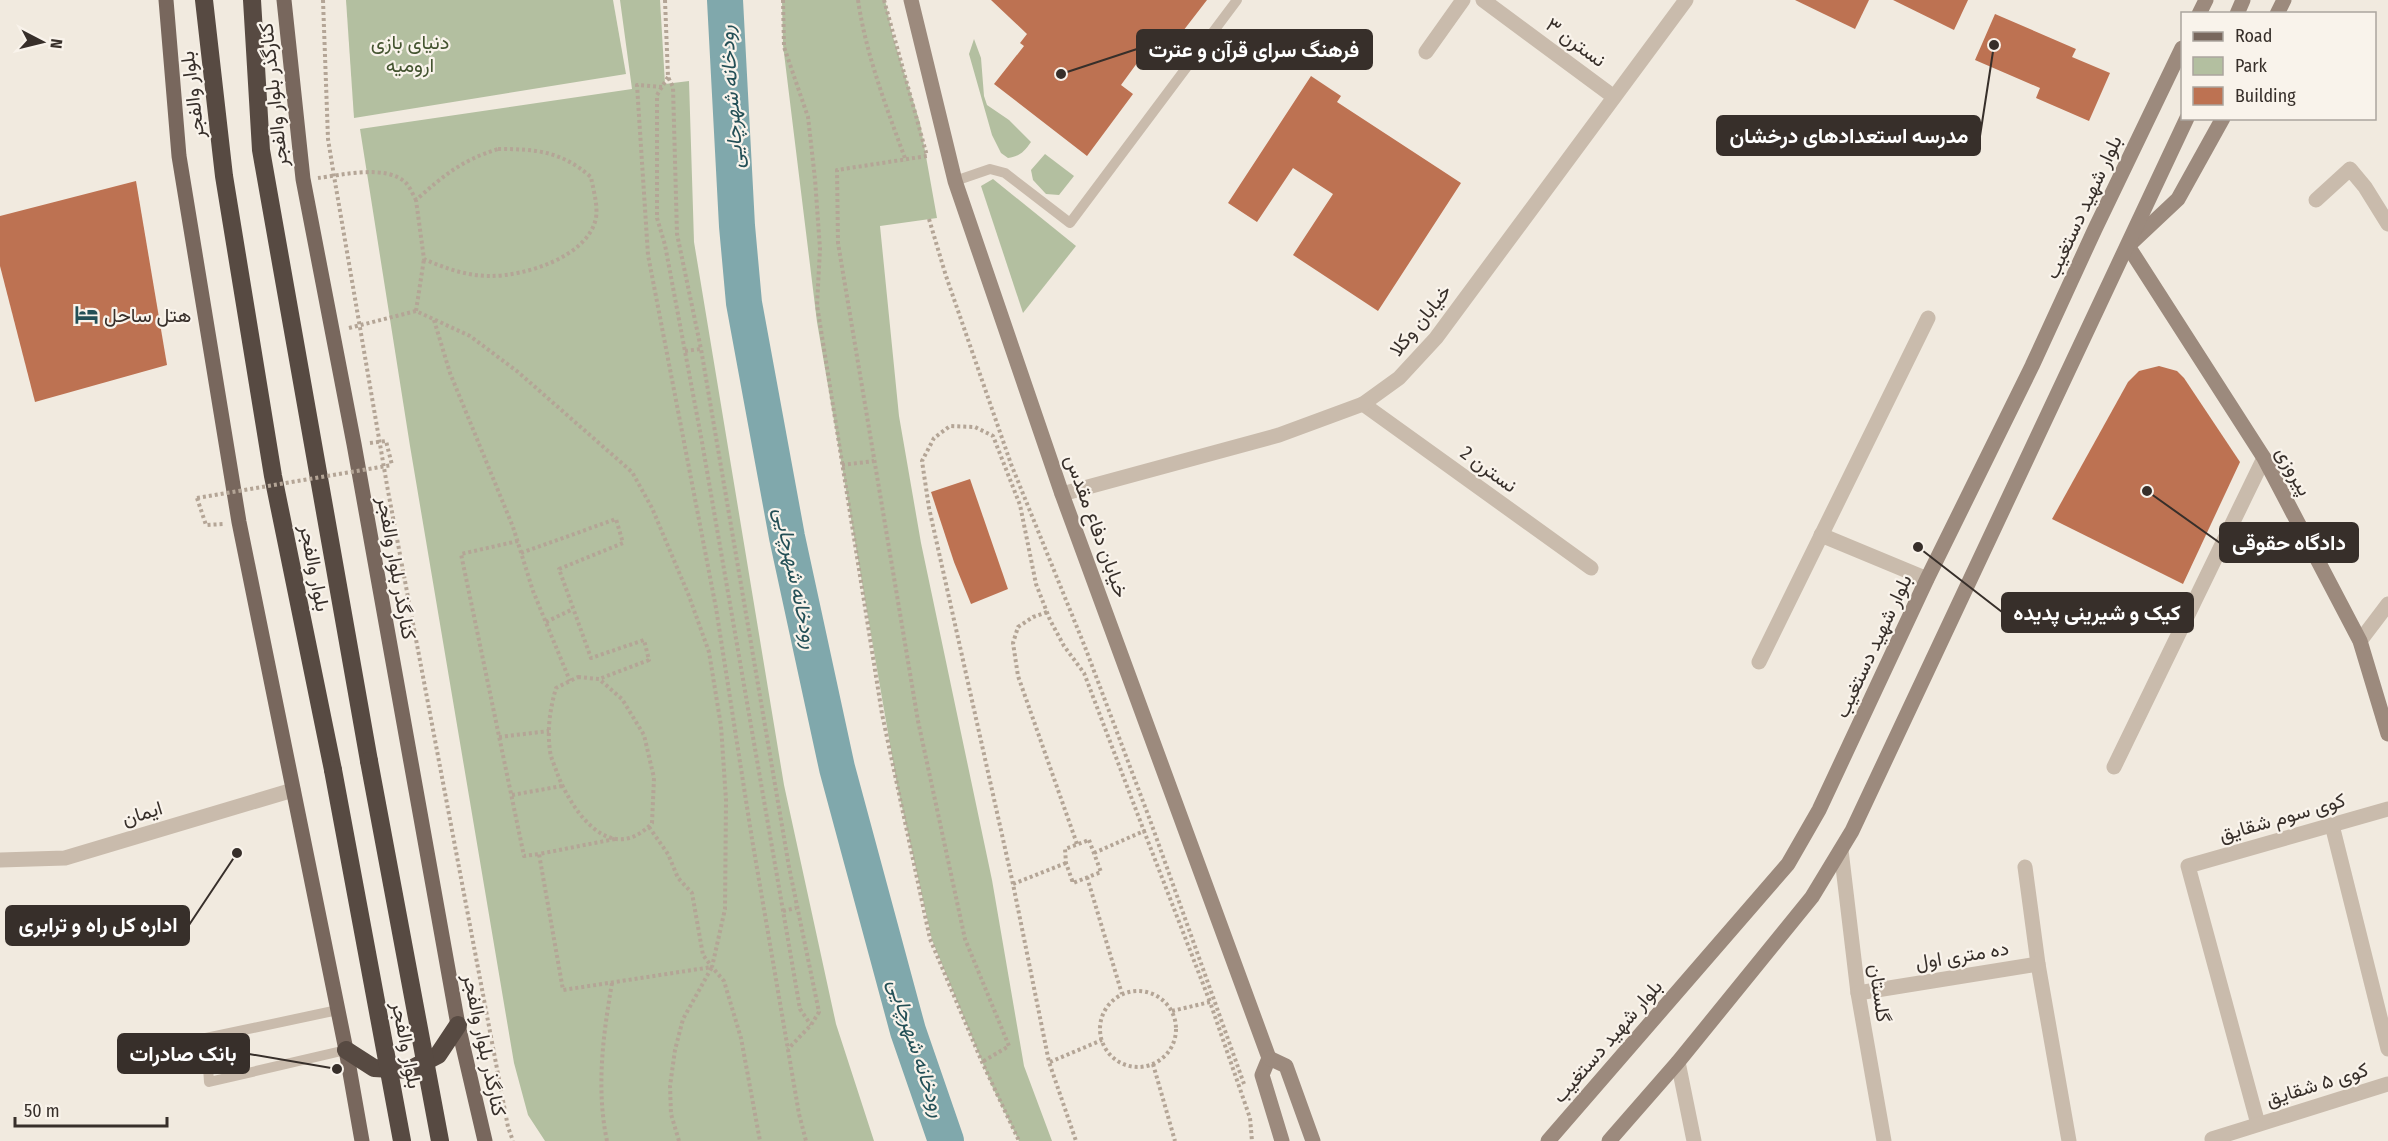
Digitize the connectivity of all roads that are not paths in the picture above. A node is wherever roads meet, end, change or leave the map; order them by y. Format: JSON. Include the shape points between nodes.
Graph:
{"nodes":[{"id":1,"x":166,"y":0,"type":"edge"},
{"id":2,"x":204,"y":0,"type":"edge"},
{"id":3,"x":252,"y":0,"type":"edge"},
{"id":4,"x":285,"y":0,"type":"edge"},
{"id":5,"x":911,"y":0,"type":"edge"},
{"id":6,"x":1237,"y":0,"type":"edge"},
{"id":7,"x":1463,"y":0,"type":"edge"},
{"id":8,"x":1483,"y":0,"type":"edge"},
{"id":9,"x":1686,"y":0,"type":"edge"},
{"id":10,"x":2181,"y":50,"type":"edge"},
{"id":11,"x":1426,"y":52,"type":"dead end"},
{"id":12,"x":1614,"y":97,"type":"junction"},
{"id":13,"x":2186,"y":120,"type":"edge"},
{"id":14,"x":2222,"y":120,"type":"edge"},
{"id":15,"x":955,"y":181,"type":"junction"},
{"id":16,"x":2316,"y":200,"type":"dead end"},
{"id":17,"x":2388,"y":224,"type":"edge"},
{"id":18,"x":2128,"y":246,"type":"junction"},
{"id":19,"x":1928,"y":318,"type":"dead end"},
{"id":20,"x":1363,"y":404,"type":"junction"},
{"id":21,"x":2264,"y":458,"type":"junction"},
{"id":22,"x":1062,"y":494,"type":"junction"},
{"id":23,"x":1821,"y":535,"type":"junction"},
{"id":24,"x":1591,"y":568,"type":"dead end"},
{"id":25,"x":1927,"y":579,"type":"junction"},
{"id":26,"x":2388,"y":604,"type":"edge"},
{"id":27,"x":2360,"y":641,"type":"junction"},
{"id":28,"x":1759,"y":662,"type":"dead end"},
{"id":29,"x":2388,"y":734,"type":"edge"},
{"id":30,"x":2114,"y":767,"type":"dead end"},
{"id":31,"x":293,"y":790,"type":"junction"},
{"id":32,"x":2388,"y":809,"type":"edge"},
{"id":33,"x":2332,"y":825,"type":"junction"},
{"id":34,"x":1841,"y":850,"type":"junction"},
{"id":35,"x":0,"y":860,"type":"edge"},
{"id":36,"x":2025,"y":867,"type":"dead end"},
{"id":37,"x":2038,"y":964,"type":"junction"},
{"id":38,"x":1858,"y":993,"type":"junction"},
{"id":39,"x":338,"y":1010,"type":"junction"},
{"id":40,"x":458,"y":1025,"type":"junction"},
{"id":41,"x":2388,"y":1049,"type":"edge"},
{"id":42,"x":346,"y":1050,"type":"junction"},
{"id":43,"x":1269,"y":1058,"type":"junction"},
{"id":44,"x":1678,"y":1062,"type":"junction"},
{"id":45,"x":2388,"y":1084,"type":"edge"},
{"id":46,"x":2258,"y":1124,"type":"junction"},
{"id":47,"x":2212,"y":1139,"type":"dead end"},
{"id":48,"x":362,"y":1141,"type":"edge"},
{"id":49,"x":402,"y":1141,"type":"edge"},
{"id":50,"x":440,"y":1141,"type":"edge"},
{"id":51,"x":485,"y":1141,"type":"edge"},
{"id":52,"x":1282,"y":1141,"type":"edge"},
{"id":53,"x":1313,"y":1141,"type":"edge"},
{"id":54,"x":1548,"y":1141,"type":"edge"},
{"id":55,"x":1609,"y":1141,"type":"edge"},
{"id":56,"x":1694,"y":1141,"type":"edge"},
{"id":57,"x":1884,"y":1141,"type":"edge"},
{"id":58,"x":2069,"y":1141,"type":"edge"}],
"edges":[{"from":1,"to":31,"type":"main road","via":[[180,156],[203,309],[239,522]]},
{"from":2,"to":49,"type":"highway","name":"بلوار والفجر","bridge":true,"via":[[224,176],[269,453]]},
{"from":3,"to":50,"type":"highway","name":"بلوار والفجر","bridge":true,"via":[[261,150]]},
{"from":4,"to":40,"type":"main road","name":"کنارگذر بلوار والفجر","via":[[303,179]]},
{"from":5,"to":15,"type":"main road","name":"خیابان دفاع مقدس"},
{"from":6,"to":15,"type":"lane","via":[[1070,224],[1005,173],[990,169]]},
{"from":7,"to":11,"type":"street"},
{"from":8,"to":12,"type":"street","name":"نسترن ۳"},
{"from":9,"to":12,"type":"street","name":"خیابان وکلا"},
{"from":10,"to":25,"type":"main road","name":"بلوار شهید دستغیب"},
{"from":12,"to":20,"type":"street","name":"خیابان وکلا","via":[[1436,338],[1399,378]]},
{"from":13,"to":18,"type":"main road"},
{"from":14,"to":18,"type":"main road","via":[[2178,199]]},
{"from":15,"to":22,"type":"main road","name":"خیابان دفاع مقدس"},
{"from":16,"to":17,"type":"street","via":[[2350,169]]},
{"from":18,"to":21,"type":"main road","name":"پیروزی"},
{"from":18,"to":34,"type":"main road"},
{"from":19,"to":23,"type":"street"},
{"from":20,"to":22,"type":"street","name":"خیابان وکلا","via":[[1279,435]]},
{"from":20,"to":24,"type":"street","name":"نسترن 2"},
{"from":21,"to":27,"type":"main road","name":"پیروزی"},
{"from":21,"to":30,"type":"street"},
{"from":22,"to":43,"type":"main road","name":"خیابان دفاع مقدس"},
{"from":23,"to":25,"type":"street"},
{"from":23,"to":28,"type":"street"},
{"from":25,"to":54,"type":"main road","name":"بلوار شهید دستغیب","via":[[1819,810],[1788,864]]},
{"from":26,"to":27,"type":"street"},
{"from":27,"to":29,"type":"main road","name":"پیروزی"},
{"from":31,"to":35,"type":"street","name":"ایمان","via":[[65,858]]},
{"from":31,"to":39,"type":"main road"},
{"from":32,"to":33,"type":"street","name":"کوی سوم شقایق"},
{"from":33,"to":41,"type":"street"},
{"from":33,"to":46,"type":"street","name":"کوی سوم شقایق","via":[[2188,866]]},
{"from":34,"to":38,"type":"street","name":"گلستان"},
{"from":34,"to":44,"type":"main road","via":[[1812,897]]},
{"from":36,"to":37,"type":"street"},
{"from":37,"to":38,"type":"street","name":"ده متری اول"},
{"from":37,"to":58,"type":"street"},
{"from":38,"to":57,"type":"street","name":"گلستان"},
{"from":39,"to":42,"type":"main road"},
{"from":39,"to":42,"type":"lane","via":[[206,1038],[209,1082]]},
{"from":40,"to":42,"type":"highway","via":[[438,1055],[409,1070],[374,1068]]},
{"from":40,"to":51,"type":"main road","name":"کنارگذر بلوار والفجر"},
{"from":42,"to":48,"type":"main road"},
{"from":43,"to":52,"type":"main road","name":"خیابان دفاع مقدس","via":[[1262,1075]]},
{"from":43,"to":53,"type":"main road","name":"خیابان دفاع مقدس","via":[[1286,1065]]},
{"from":44,"to":55,"type":"main road"},
{"from":44,"to":56,"type":"street"},
{"from":45,"to":46,"type":"street","name":"کوی ۵ شقایق"},
{"from":46,"to":47,"type":"street","name":"کوی ۵ شقایق"}]}
